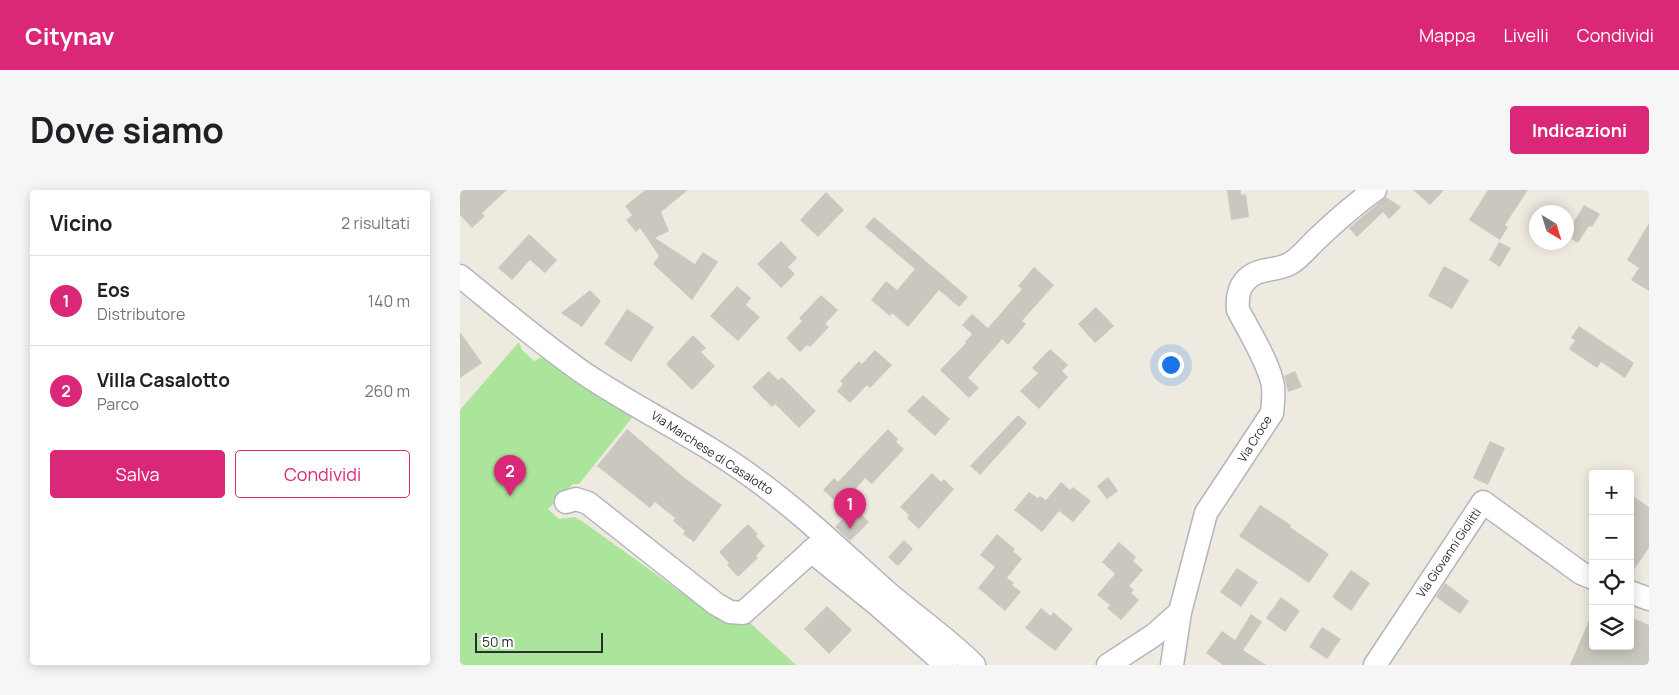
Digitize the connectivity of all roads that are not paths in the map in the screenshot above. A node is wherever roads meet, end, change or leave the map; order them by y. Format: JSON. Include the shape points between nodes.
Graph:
{"nodes":[{"id":1,"x":1376,"y":190,"type":"edge"},
{"id":2,"x":460,"y":276,"type":"edge"},
{"id":3,"x":566,"y":502,"type":"dead end"},
{"id":4,"x":818,"y":544,"type":"junction"},
{"id":5,"x":1589,"y":576,"type":"edge"},
{"id":6,"x":1634,"y":593,"type":"edge"},
{"id":7,"x":1649,"y":599,"type":"edge"},
{"id":8,"x":1180,"y":612,"type":"junction"},
{"id":9,"x":946,"y":665,"type":"edge"},
{"id":10,"x":974,"y":665,"type":"edge"},
{"id":11,"x":1108,"y":665,"type":"edge"},
{"id":12,"x":1172,"y":665,"type":"edge"},
{"id":13,"x":1375,"y":665,"type":"edge"}],
"edges":[{"from":1,"to":8,"type":"street","name":"Via Croce","via":[[1350,208],[1289,264],[1253,274],[1240,289],[1238,310],[1273,384],[1272,413],[1206,513]]},
{"from":2,"to":4,"type":"street","name":"Via Marchese di Casalotto","via":[[535,338],[589,376],[755,478],[790,506]]},
{"from":3,"to":4,"type":"street","via":[[576,499],[588,503],[730,612],[743,613]]},
{"from":4,"to":9,"type":"street","via":[[879,606]]},
{"from":4,"to":10,"type":"street","name":"Via Marchese di Casalotto","via":[[905,607]]},
{"from":5,"to":13,"type":"street","name":"Via Giovanni Giolitti","via":[[1482,502]]},
{"from":6,"to":7,"type":"street"},
{"from":8,"to":11,"type":"street","via":[[1154,635]]},
{"from":8,"to":12,"type":"street","name":"Via Croce"}]}
